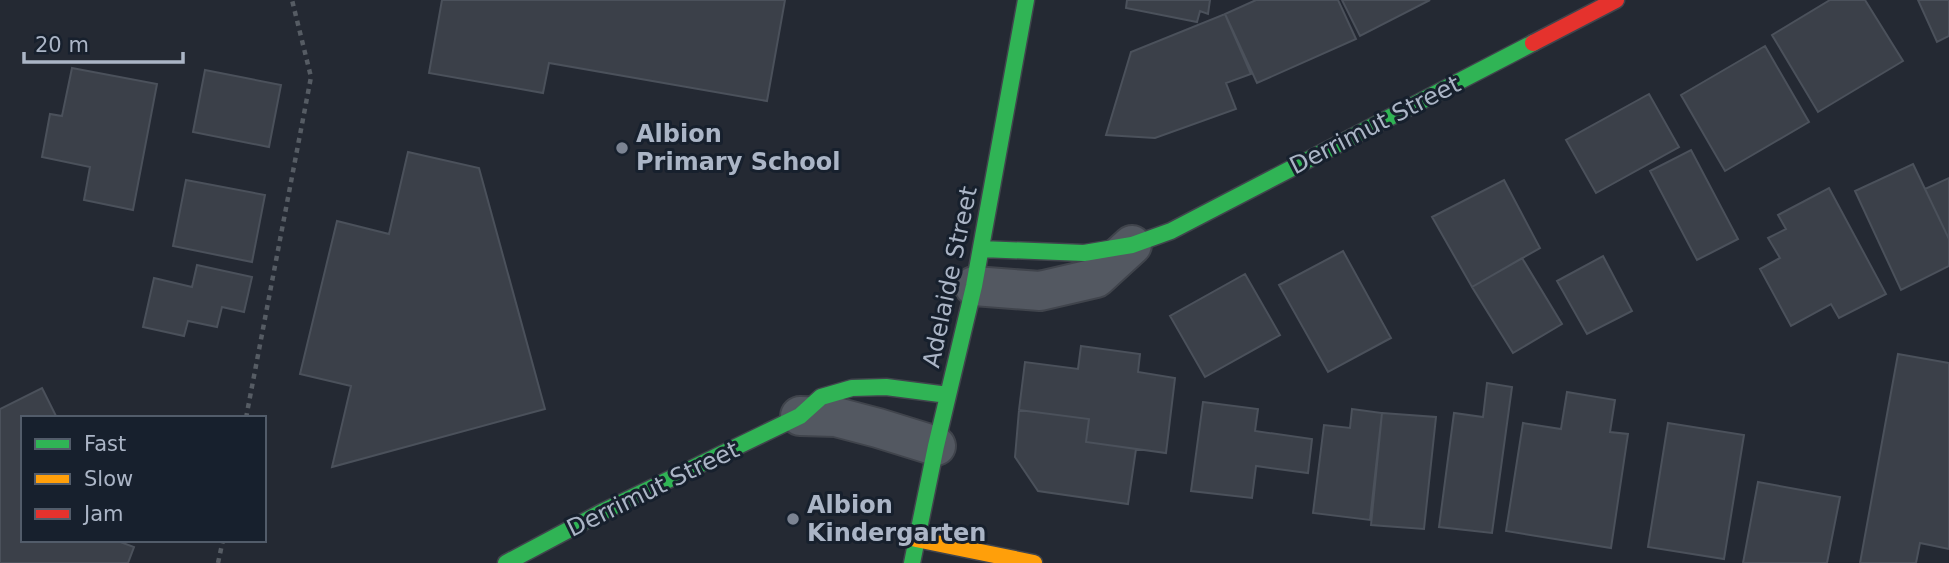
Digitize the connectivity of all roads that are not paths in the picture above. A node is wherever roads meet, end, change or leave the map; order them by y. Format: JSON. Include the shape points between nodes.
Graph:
{"nodes":[{"id":1,"x":1026,"y":0,"type":"edge"},
{"id":2,"x":1615,"y":0,"type":"edge"},
{"id":3,"x":1132,"y":245,"type":"junction"},
{"id":4,"x":981,"y":249,"type":"junction"},
{"id":5,"x":974,"y":286,"type":"junction"},
{"id":6,"x":948,"y":395,"type":"junction"},
{"id":7,"x":800,"y":416,"type":"junction"},
{"id":8,"x":936,"y":446,"type":"junction"},
{"id":9,"x":916,"y":539,"type":"junction"},
{"id":10,"x":506,"y":563,"type":"edge"},
{"id":11,"x":912,"y":563,"type":"edge"},
{"id":12,"x":1034,"y":563,"type":"edge"}],
"edges":[{"from":1,"to":4,"type":"street","name":"Adelaide Street"},
{"from":2,"to":3,"type":"street","name":"Derrimut Street","via":[[1171,231]]},
{"from":3,"to":4,"type":"street","name":"Derrimut Street","via":[[1084,253]]},
{"from":3,"to":5,"type":"street","name":"Derrimut Street","via":[[1096,278],[1040,291]]},
{"from":4,"to":5,"type":"street","name":"Adelaide Street"},
{"from":5,"to":6,"type":"street","name":"Adelaide Street"},
{"from":6,"to":7,"type":"street","name":"Derrimut Street","via":[[852,388],[821,397]]},
{"from":6,"to":8,"type":"street","name":"Adelaide Street"},
{"from":7,"to":8,"type":"street","name":"Derrimut Street","via":[[836,417]]},
{"from":7,"to":10,"type":"street","name":"Derrimut Street"},
{"from":8,"to":9,"type":"street","name":"Adelaide Street"},
{"from":9,"to":11,"type":"street","name":"Adelaide Street"},
{"from":9,"to":12,"type":"street"}]}
